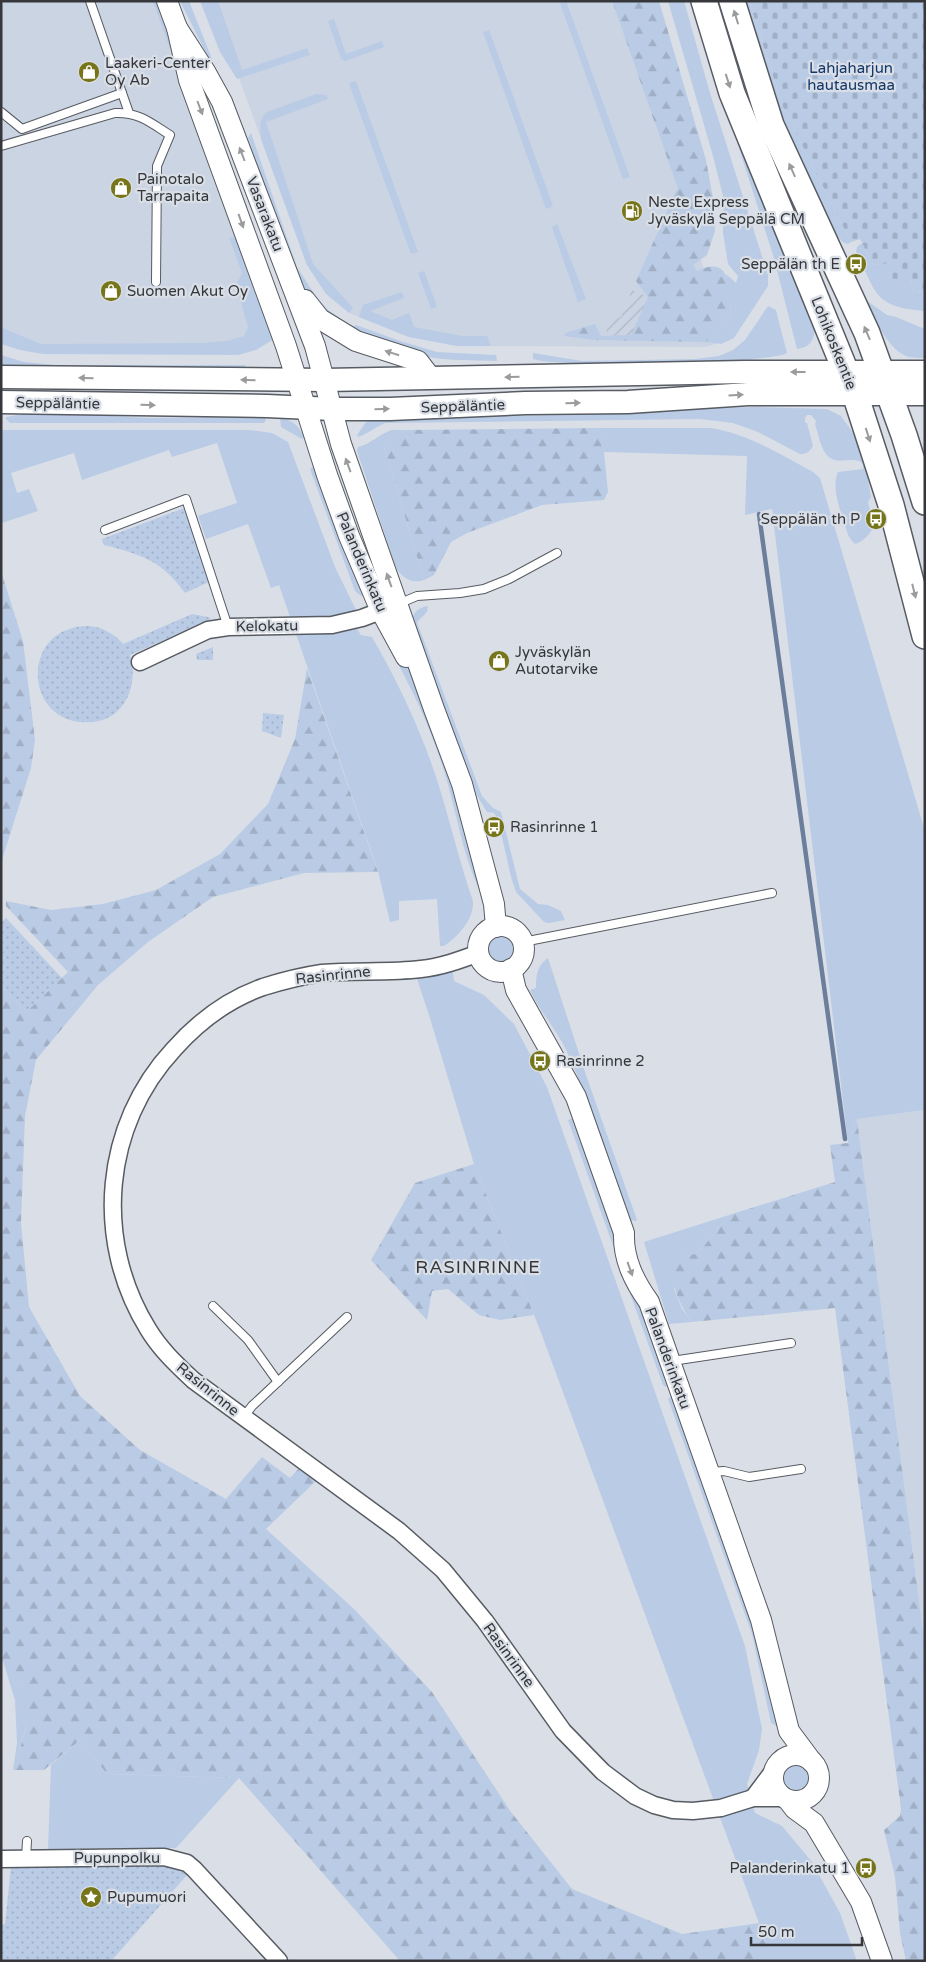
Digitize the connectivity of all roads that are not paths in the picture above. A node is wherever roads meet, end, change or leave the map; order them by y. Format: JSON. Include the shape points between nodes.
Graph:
{"nodes":[{"id":1,"x":90,"y":1,"type":"edge"},
{"id":2,"x":167,"y":1,"type":"edge"},
{"id":3,"x":704,"y":1,"type":"edge"},
{"id":4,"x":732,"y":1,"type":"edge"},
{"id":5,"x":177,"y":28,"type":"junction"},
{"id":6,"x":122,"y":93,"type":"junction"},
{"id":7,"x":1,"y":112,"type":"edge"},
{"id":8,"x":129,"y":113,"type":"junction"},
{"id":9,"x":1,"y":146,"type":"edge"},
{"id":10,"x":156,"y":282,"type":"dead end"},
{"id":11,"x":293,"y":286,"type":"junction"},
{"id":12,"x":925,"y":372,"type":"edge"},
{"id":13,"x":1,"y":377,"type":"edge"},
{"id":14,"x":431,"y":378,"type":"junction"},
{"id":15,"x":297,"y":380,"type":"junction"},
{"id":16,"x":325,"y":380,"type":"junction"},
{"id":17,"x":851,"y":383,"type":"junction"},
{"id":18,"x":886,"y":384,"type":"junction"},
{"id":19,"x":925,"y":394,"type":"edge"},
{"id":20,"x":1,"y":402,"type":"edge"},
{"id":21,"x":305,"y":408,"type":"junction"},
{"id":22,"x":333,"y":410,"type":"junction"},
{"id":23,"x":925,"y":502,"type":"edge"},
{"id":24,"x":105,"y":530,"type":"dead end"},
{"id":25,"x":557,"y":553,"type":"dead end"},
{"id":26,"x":390,"y":607,"type":"junction"},
{"id":27,"x":228,"y":627,"type":"junction"},
{"id":28,"x":925,"y":636,"type":"edge"},
{"id":29,"x":140,"y":662,"type":"dead end"},
{"id":30,"x":772,"y":893,"type":"dead end"},
{"id":31,"x":496,"y":927,"type":"junction"},
{"id":32,"x":523,"y":942,"type":"junction"},
{"id":33,"x":479,"y":953,"type":"junction"},
{"id":34,"x":511,"y":969,"type":"junction"},
{"id":35,"x":213,"y":1306,"type":"dead end"},
{"id":36,"x":347,"y":1317,"type":"dead end"},
{"id":37,"x":791,"y":1343,"type":"dead end"},
{"id":38,"x":670,"y":1361,"type":"junction"},
{"id":39,"x":278,"y":1382,"type":"junction"},
{"id":40,"x":243,"y":1418,"type":"junction"},
{"id":41,"x":801,"y":1469,"type":"dead end"},
{"id":42,"x":708,"y":1472,"type":"junction"},
{"id":43,"x":789,"y":1731,"type":"junction"},
{"id":44,"x":812,"y":1762,"type":"junction"},
{"id":45,"x":776,"y":1766,"type":"junction"},
{"id":46,"x":818,"y":1784,"type":"junction"},
{"id":47,"x":753,"y":1798,"type":"junction"},
{"id":48,"x":786,"y":1799,"type":"junction"},
{"id":49,"x":814,"y":1824,"type":"junction"},
{"id":50,"x":27,"y":1841,"type":"dead end"},
{"id":51,"x":26,"y":1858,"type":"junction"},
{"id":52,"x":1,"y":1859,"type":"edge"},
{"id":53,"x":279,"y":1961,"type":"edge"},
{"id":54,"x":882,"y":1961,"type":"edge"}],
"edges":[{"from":1,"to":6,"type":"lane"},
{"from":2,"to":5,"type":"street","name":"Vasarakatu"},
{"from":3,"to":17,"type":"main road","name":"Lohikoskentie","one_way":true,"via":[[732,93]]},
{"from":18,"to":4,"type":"main road","name":"Lohikoskentie","one_way":true,"via":[[867,333],[771,124]]},
{"from":11,"to":5,"type":"street","name":"Vasarakatu","one_way":true,"via":[[222,102]]},
{"from":5,"to":15,"type":"street","name":"Vasarakatu","one_way":true,"via":[[189,80]]},
{"from":6,"to":7,"type":"lane","via":[[22,129]]},
{"from":6,"to":8,"type":"lane"},
{"from":8,"to":9,"type":"lane","via":[[116,113]]},
{"from":8,"to":10,"type":"lane","via":[[140,116],[170,135],[157,166]]},
{"from":14,"to":11,"type":"street","name":"Seppäläntie","one_way":true,"via":[[418,362],[356,341],[320,320]]},
{"from":11,"to":16,"type":"street","name":"Vasarakatu"},
{"from":12,"to":18,"type":"main road","name":"Seppäläntie"},
{"from":15,"to":13,"type":"main road","name":"Seppäläntie","one_way":true},
{"from":14,"to":16,"type":"main road","name":"Seppäläntie"},
{"from":17,"to":14,"type":"main road","name":"Seppäläntie","one_way":true,"via":[[736,372]]},
{"from":15,"to":16,"type":"main road","name":"Seppäläntie"},
{"from":15,"to":21,"type":"street","name":"Vasarakatu"},
{"from":16,"to":22,"type":"street","name":"Vasarakatu"},
{"from":17,"to":18,"type":"main road","name":"Seppäläntie"},
{"from":22,"to":17,"type":"main road","name":"Seppäläntie","one_way":true,"via":[[628,402]]},
{"from":17,"to":28,"type":"main road","name":"Lohikoskentie","one_way":true,"via":[[891,505]]},
{"from":18,"to":19,"type":"main road","name":"Seppäläntie"},
{"from":18,"to":23,"type":"main road","name":"Lohikoskentie"},
{"from":20,"to":21,"type":"main road","name":"Seppäläntie","one_way":true},
{"from":21,"to":22,"type":"main road","name":"Seppäläntie"},
{"from":21,"to":26,"type":"street","name":"Palanderinkatu","via":[[350,536]]},
{"from":26,"to":22,"type":"street","name":"Palanderinkatu","one_way":true,"via":[[340,444]]},
{"from":24,"to":27,"type":"lane","via":[[186,499]]},
{"from":25,"to":26,"type":"lane","via":[[484,589],[417,596]]},
{"from":26,"to":27,"type":"street","name":"Kelokatu","via":[[332,625]]},
{"from":26,"to":31,"type":"street","name":"Palanderinkatu","via":[[462,784],[494,904]]},
{"from":27,"to":29,"type":"street","name":"Kelokatu","via":[[208,630]]},
{"from":30,"to":32,"type":"lane"},
{"from":31,"to":32,"type":"street","via":[[515,931]]},
{"from":31,"to":33,"type":"street","via":[[484,934],[478,946]]},
{"from":32,"to":34,"type":"street","via":[[522,958]]},
{"from":33,"to":34,"type":"street","via":[[491,969]]},
{"from":33,"to":40,"type":"street","name":"Rasinrinne","via":[[453,963],[420,969],[314,975],[246,994],[214,1012],[181,1041],[141,1092],[122,1137],[113,1180],[113,1229],[124,1277],[140,1315],[161,1348],[193,1380]]},
{"from":34,"to":38,"type":"street","name":"Palanderinkatu","one_way":true,"via":[[516,990],[576,1097],[624,1232],[623,1245],[629,1266],[636,1285],[649,1302]]},
{"from":35,"to":39,"type":"lane","via":[[248,1340]]},
{"from":36,"to":39,"type":"lane"},
{"from":37,"to":38,"type":"lane"},
{"from":38,"to":42,"type":"street","name":"Palanderinkatu"},
{"from":39,"to":40,"type":"lane"},
{"from":40,"to":47,"type":"street","name":"Rasinrinne","via":[[399,1531],[443,1570],[485,1621],[563,1731],[603,1772],[635,1796],[673,1810],[693,1811],[720,1808]]},
{"from":41,"to":42,"type":"lane","via":[[749,1477],[724,1471]]},
{"from":42,"to":43,"type":"street","name":"Palanderinkatu","via":[[761,1620]]},
{"from":43,"to":44,"type":"street","name":"Palanderinkatu"},
{"from":43,"to":45,"type":"street"},
{"from":44,"to":45,"type":"street","via":[[799,1755],[784,1758]]},
{"from":44,"to":46,"type":"street","via":[[817,1769]]},
{"from":45,"to":47,"type":"street"},
{"from":45,"to":48,"type":"street","via":[[773,1783]]},
{"from":46,"to":48,"type":"street","via":[[815,1791],[803,1800]]},
{"from":46,"to":49,"type":"street"},
{"from":47,"to":48,"type":"street","name":"Rasinrinne"},
{"from":48,"to":49,"type":"street"},
{"from":49,"to":54,"type":"street","via":[[861,1902]]},
{"from":50,"to":51,"type":"lane"},
{"from":51,"to":52,"type":"street","name":"Pupunpolku"},
{"from":51,"to":53,"type":"street","name":"Pupunpolku","via":[[164,1857],[187,1863]]}]}
